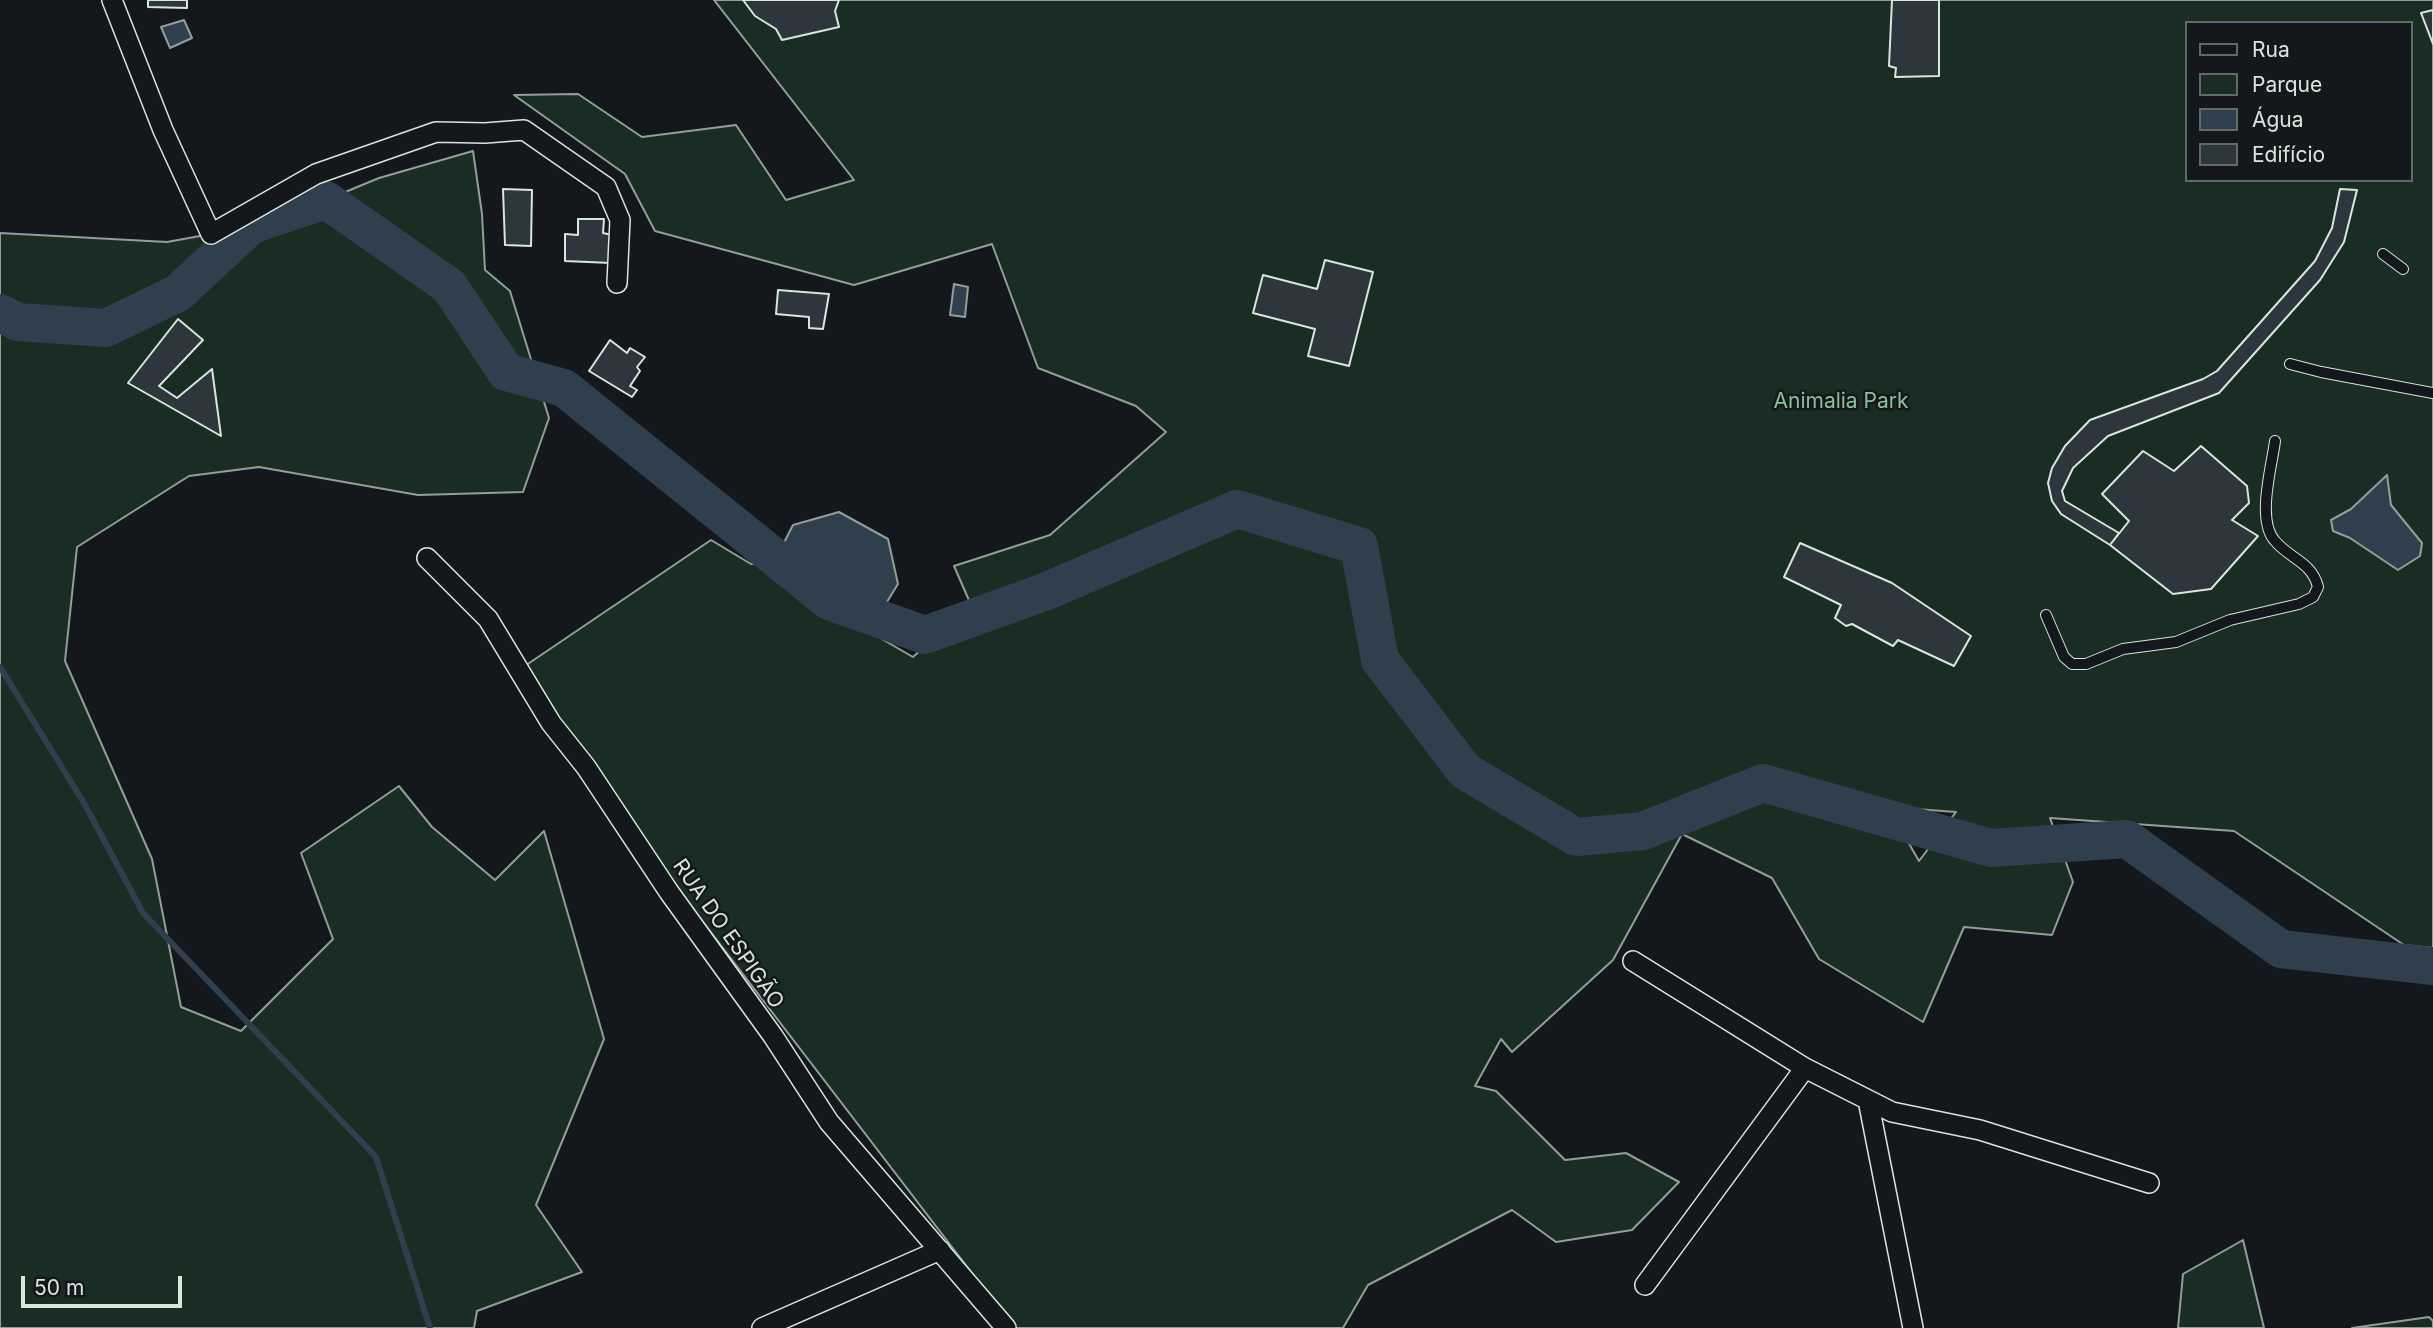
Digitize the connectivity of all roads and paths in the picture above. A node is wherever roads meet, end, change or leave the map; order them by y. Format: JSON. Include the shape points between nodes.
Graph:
{"nodes":[{"id":1,"x":113,"y":0,"type":"edge"},
{"id":2,"x":2383,"y":254,"type":"dead end"},
{"id":3,"x":2403,"y":269,"type":"dead end"},
{"id":4,"x":617,"y":283,"type":"dead end"},
{"id":5,"x":2290,"y":364,"type":"dead end"},
{"id":6,"x":2433,"y":393,"type":"edge"},
{"id":7,"x":2275,"y":441,"type":"dead end"},
{"id":8,"x":427,"y":558,"type":"dead end"},
{"id":9,"x":2046,"y":615,"type":"dead end"},
{"id":10,"x":1633,"y":961,"type":"dead end"},
{"id":11,"x":1805,"y":1068,"type":"junction"},
{"id":12,"x":1868,"y":1100,"type":"junction"},
{"id":13,"x":2149,"y":1183,"type":"dead end"},
{"id":14,"x":940,"y":1250,"type":"junction"},
{"id":15,"x":1645,"y":1285,"type":"dead end"},
{"id":16,"x":762,"y":1328,"type":"edge"},
{"id":17,"x":1006,"y":1328,"type":"edge"},
{"id":18,"x":1913,"y":1328,"type":"edge"}],
"edges":[{"from":1,"to":4,"type":"street","via":[[163,130],[211,234],[316,174],[436,132],[524,130],[606,187],[620,220]]},
{"from":2,"to":3,"type":"lane"},
{"from":5,"to":6,"type":"lane"},
{"from":7,"to":9,"type":"lane","via":[[2265,511],[2267,528],[2274,541],[2315,573],[2318,587],[2313,597],[2230,620],[2176,642],[2137,646],[2086,664],[2072,664],[2064,657]]},
{"from":8,"to":14,"type":"street","name":"RUA DO ESPIGÃO","via":[[488,619],[551,723],[586,767],[829,1122]]},
{"from":10,"to":11,"type":"street"},
{"from":11,"to":12,"type":"street"},
{"from":11,"to":15,"type":"street"},
{"from":12,"to":13,"type":"street","via":[[1906,1116],[1980,1130]]},
{"from":12,"to":18,"type":"street"},
{"from":14,"to":16,"type":"street"},
{"from":14,"to":17,"type":"street","name":"RUA DO ESPIGÃO"}]}
